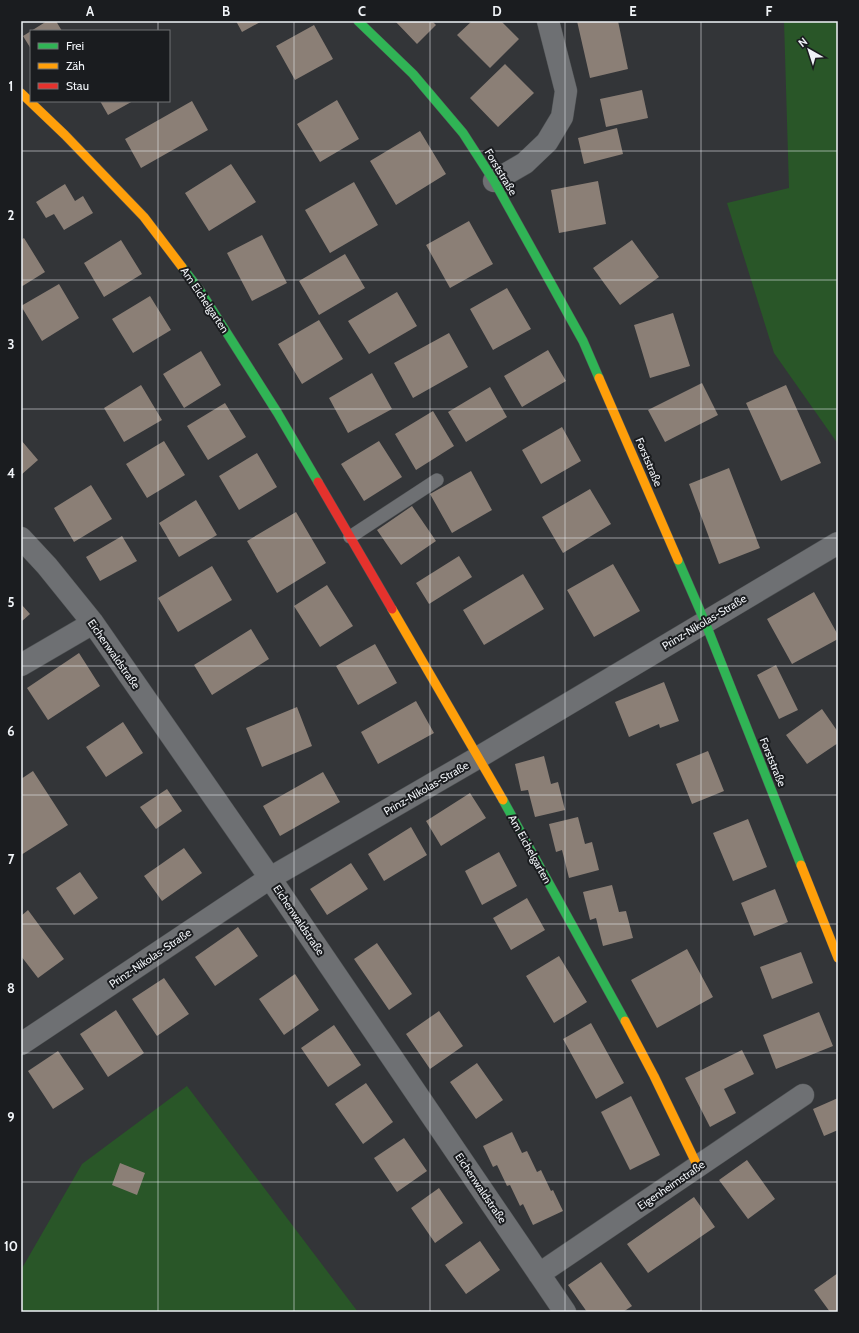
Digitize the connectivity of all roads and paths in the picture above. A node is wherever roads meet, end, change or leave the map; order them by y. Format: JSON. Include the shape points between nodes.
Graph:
{"nodes":[{"id":1,"x":358,"y":21,"type":"edge"},
{"id":2,"x":548,"y":21,"type":"edge"},
{"id":3,"x":21,"y":93,"type":"edge"},
{"id":4,"x":30,"y":102,"type":"edge"},
{"id":5,"x":30,"y":102,"type":"edge"},
{"id":6,"x":494,"y":181,"type":"junction"},
{"id":7,"x":437,"y":480,"type":"dead end"},
{"id":8,"x":350,"y":537,"type":"junction"},
{"id":9,"x":21,"y":538,"type":"edge"},
{"id":10,"x":838,"y":543,"type":"edge"},
{"id":11,"x":93,"y":622,"type":"junction"},
{"id":12,"x":704,"y":622,"type":"junction"},
{"id":13,"x":21,"y":665,"type":"edge"},
{"id":14,"x":479,"y":757,"type":"junction"},
{"id":15,"x":270,"y":878,"type":"junction"},
{"id":16,"x":838,"y":958,"type":"edge"},
{"id":17,"x":21,"y":1044,"type":"edge"},
{"id":18,"x":803,"y":1095,"type":"dead end"},
{"id":19,"x":698,"y":1167,"type":"junction"},
{"id":20,"x":540,"y":1274,"type":"junction"},
{"id":21,"x":565,"y":1312,"type":"edge"}],
"edges":[{"from":1,"to":6,"type":"street","name":"Forststraße","via":[[413,74],[463,134]]},
{"from":2,"to":6,"type":"street","via":[[566,91],[562,117],[547,142],[525,163]]},
{"from":3,"to":5,"type":"street","name":"Am Eichelgarten"},
{"from":4,"to":8,"type":"street","name":"Am Eichelgarten","via":[[144,217],[199,289],[277,412]]},
{"from":6,"to":12,"type":"street","name":"Forststraße","via":[[583,341]]},
{"from":7,"to":8,"type":"lane"},
{"from":8,"to":14,"type":"street","name":"Am Eichelgarten"},
{"from":9,"to":11,"type":"street","name":"Eichenwaldstraße"},
{"from":10,"to":12,"type":"street","name":"Prinz-Nikolas-Straße"},
{"from":11,"to":13,"type":"street"},
{"from":11,"to":15,"type":"street","name":"Eichenwaldstraße"},
{"from":12,"to":14,"type":"street","name":"Prinz-Nikolas-Straße"},
{"from":12,"to":16,"type":"street","name":"Forststraße"},
{"from":14,"to":15,"type":"street","name":"Prinz-Nikolas-Straße"},
{"from":14,"to":19,"type":"street","name":"Am Eichelgarten","via":[[612,997]]},
{"from":15,"to":17,"type":"street","name":"Prinz-Nikolas-Straße"},
{"from":15,"to":20,"type":"street","name":"Eichenwaldstraße"},
{"from":18,"to":19,"type":"street","name":"Eigenheimstraße"},
{"from":19,"to":20,"type":"street","name":"Eigenheimstraße"},
{"from":20,"to":21,"type":"street","name":"Eichenwaldstraße"}]}
